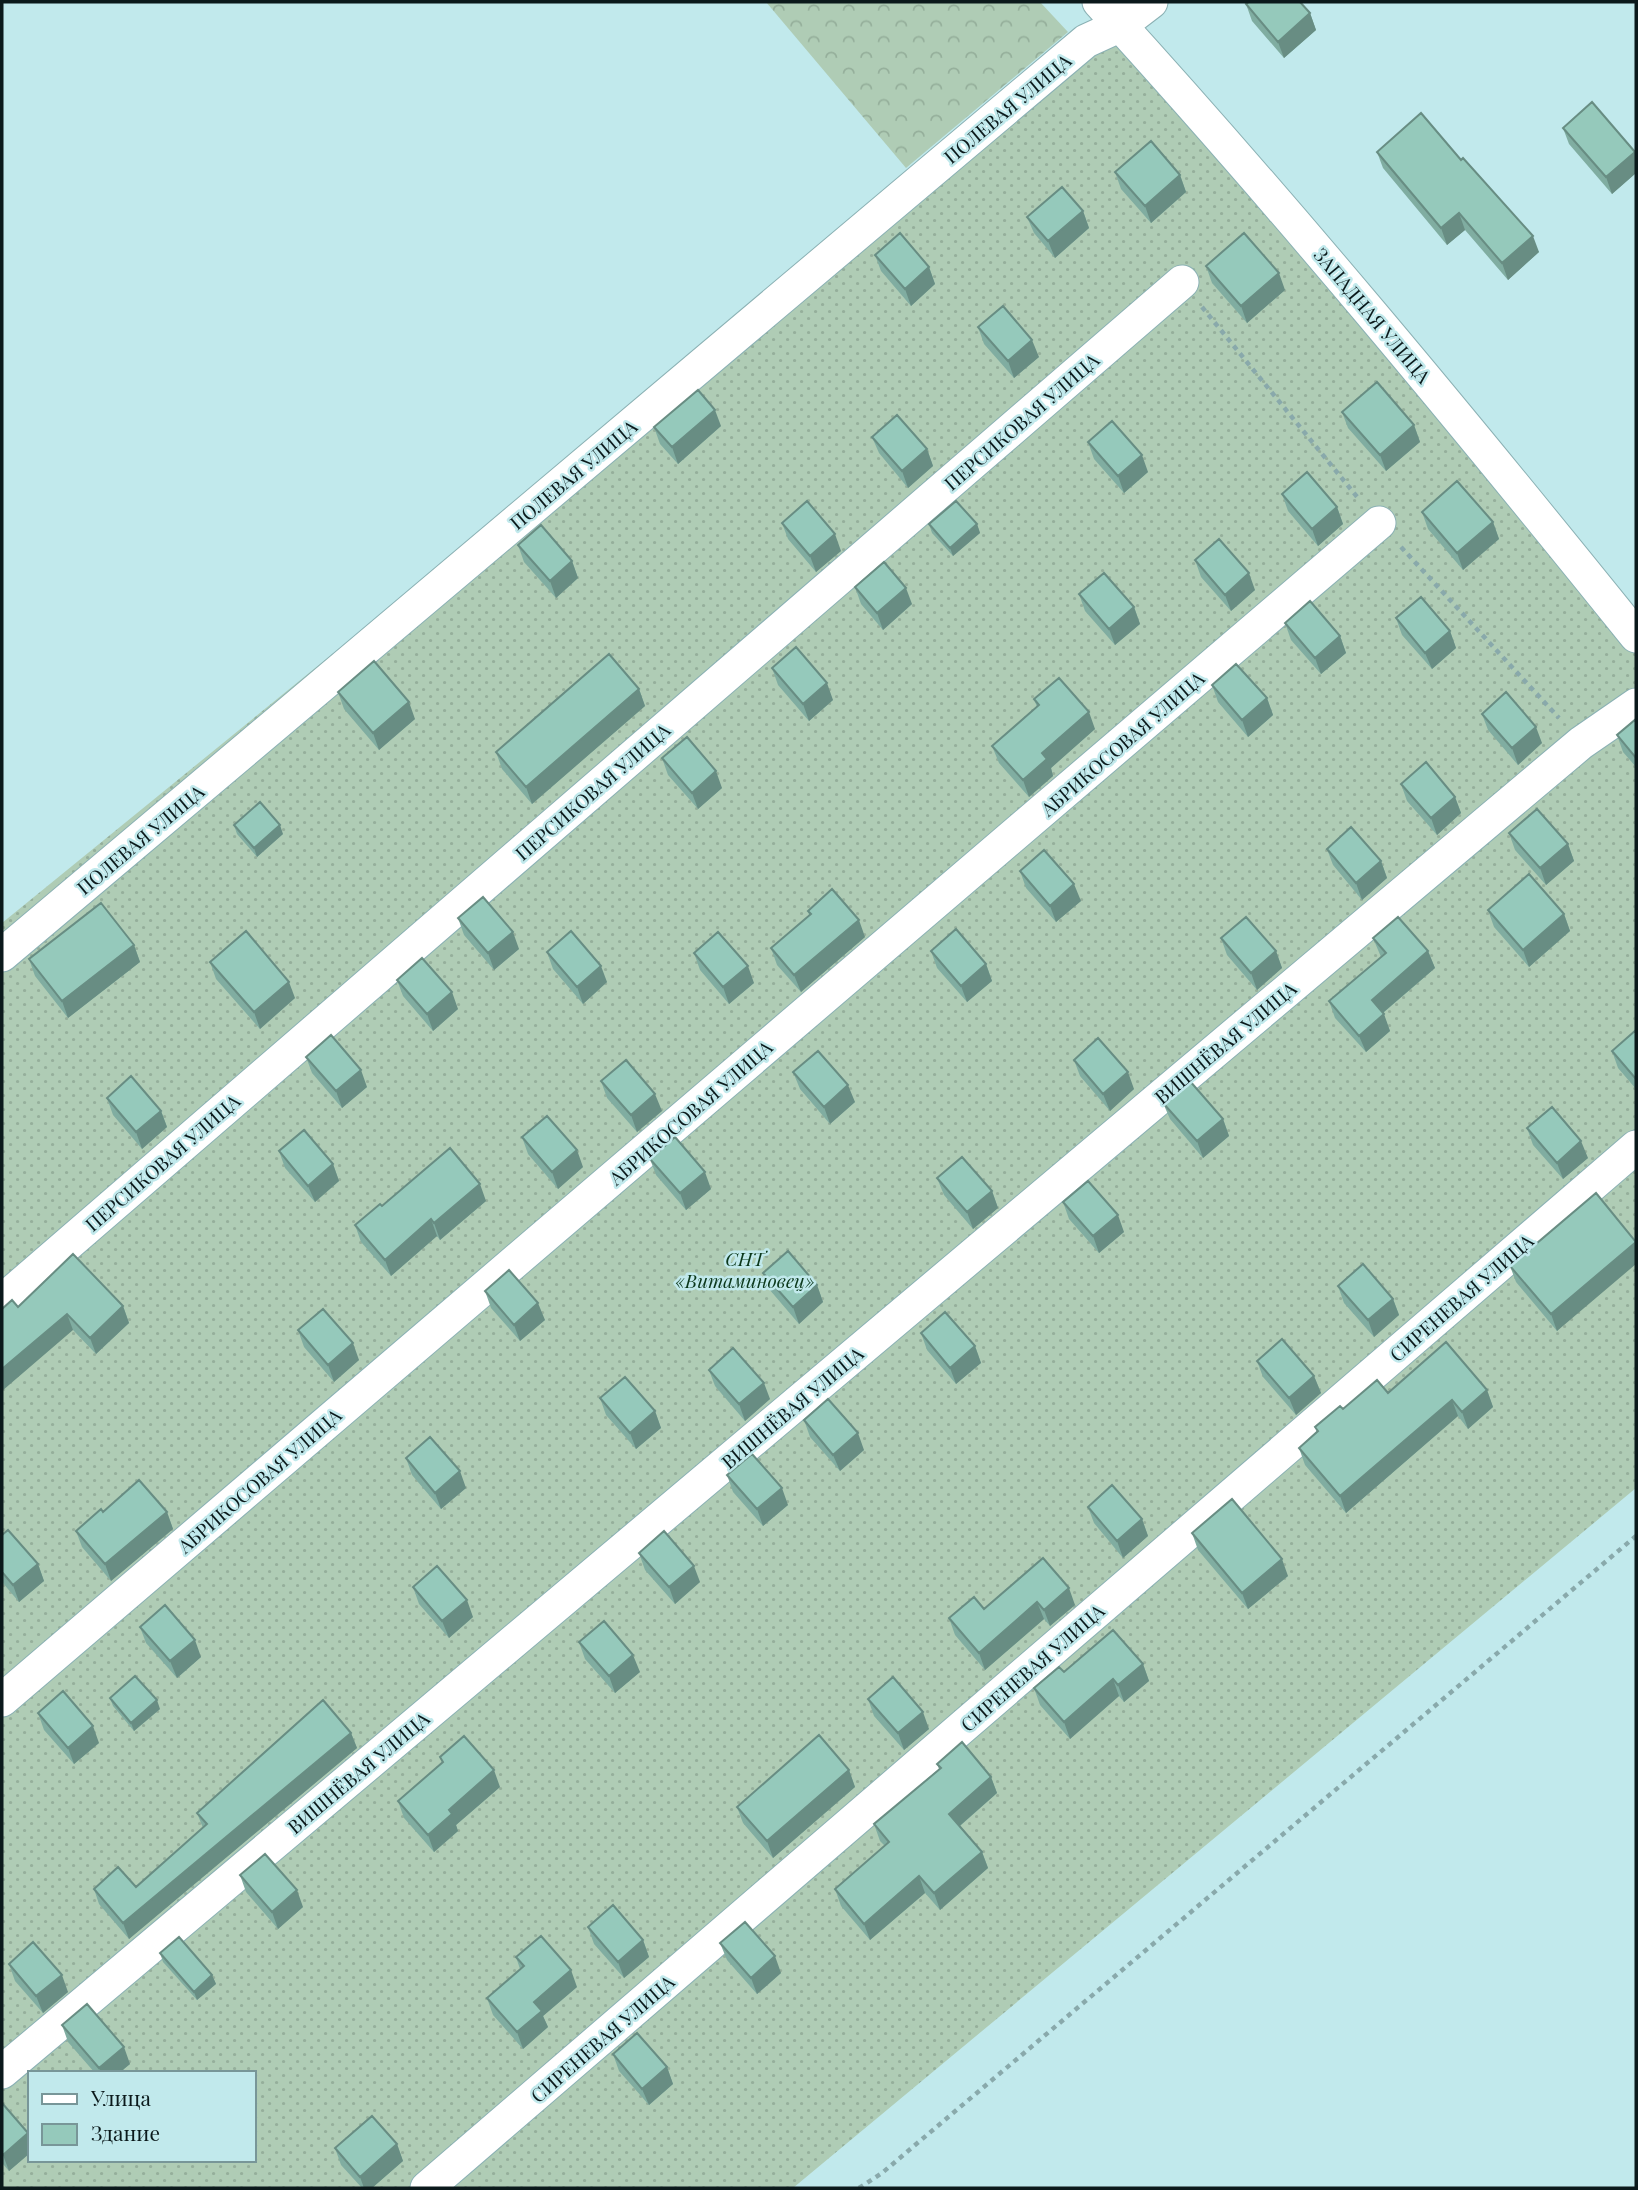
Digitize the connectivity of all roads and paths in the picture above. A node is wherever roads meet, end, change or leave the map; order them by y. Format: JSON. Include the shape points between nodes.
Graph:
{"nodes":[{"id":1,"x":1151,"y":2,"type":"edge"},
{"id":2,"x":1110,"y":14,"type":"edge"},
{"id":3,"x":1182,"y":282,"type":"dead end"},
{"id":4,"x":1379,"y":523,"type":"dead end"},
{"id":5,"x":1636,"y":636,"type":"edge"},
{"id":6,"x":1636,"y":705,"type":"edge"},
{"id":7,"x":2,"y":955,"type":"edge"},
{"id":8,"x":1636,"y":1147,"type":"edge"},
{"id":9,"x":2,"y":1301,"type":"edge"},
{"id":10,"x":1636,"y":1536,"type":"edge"},
{"id":11,"x":2,"y":1700,"type":"edge"},
{"id":12,"x":2,"y":2072,"type":"edge"},
{"id":13,"x":427,"y":2188,"type":"edge"},
{"id":14,"x":859,"y":2188,"type":"edge"}],
"edges":[{"from":1,"to":2,"type":"street","name":"ПОЛЕВАЯ УЛИЦА"},
{"from":2,"to":5,"type":"street","name":"ЗАПАДНАЯ УЛИЦА","via":[[1288,214]]},
{"from":2,"to":7,"type":"street","name":"ПОЛЕВАЯ УЛИЦА","via":[[1086,41]]},
{"from":3,"to":9,"type":"street","name":"ПЕРСИКОВАЯ УЛИЦА"},
{"from":4,"to":11,"type":"street","name":"АБРИКОСОВАЯ УЛИЦА"},
{"from":6,"to":12,"type":"street","name":"ВИШНЁВАЯ УЛИЦА","via":[[1581,743]]},
{"from":8,"to":13,"type":"street","name":"СИРЕНЕВАЯ УЛИЦА"},
{"from":10,"to":14,"type":"path"}]}
